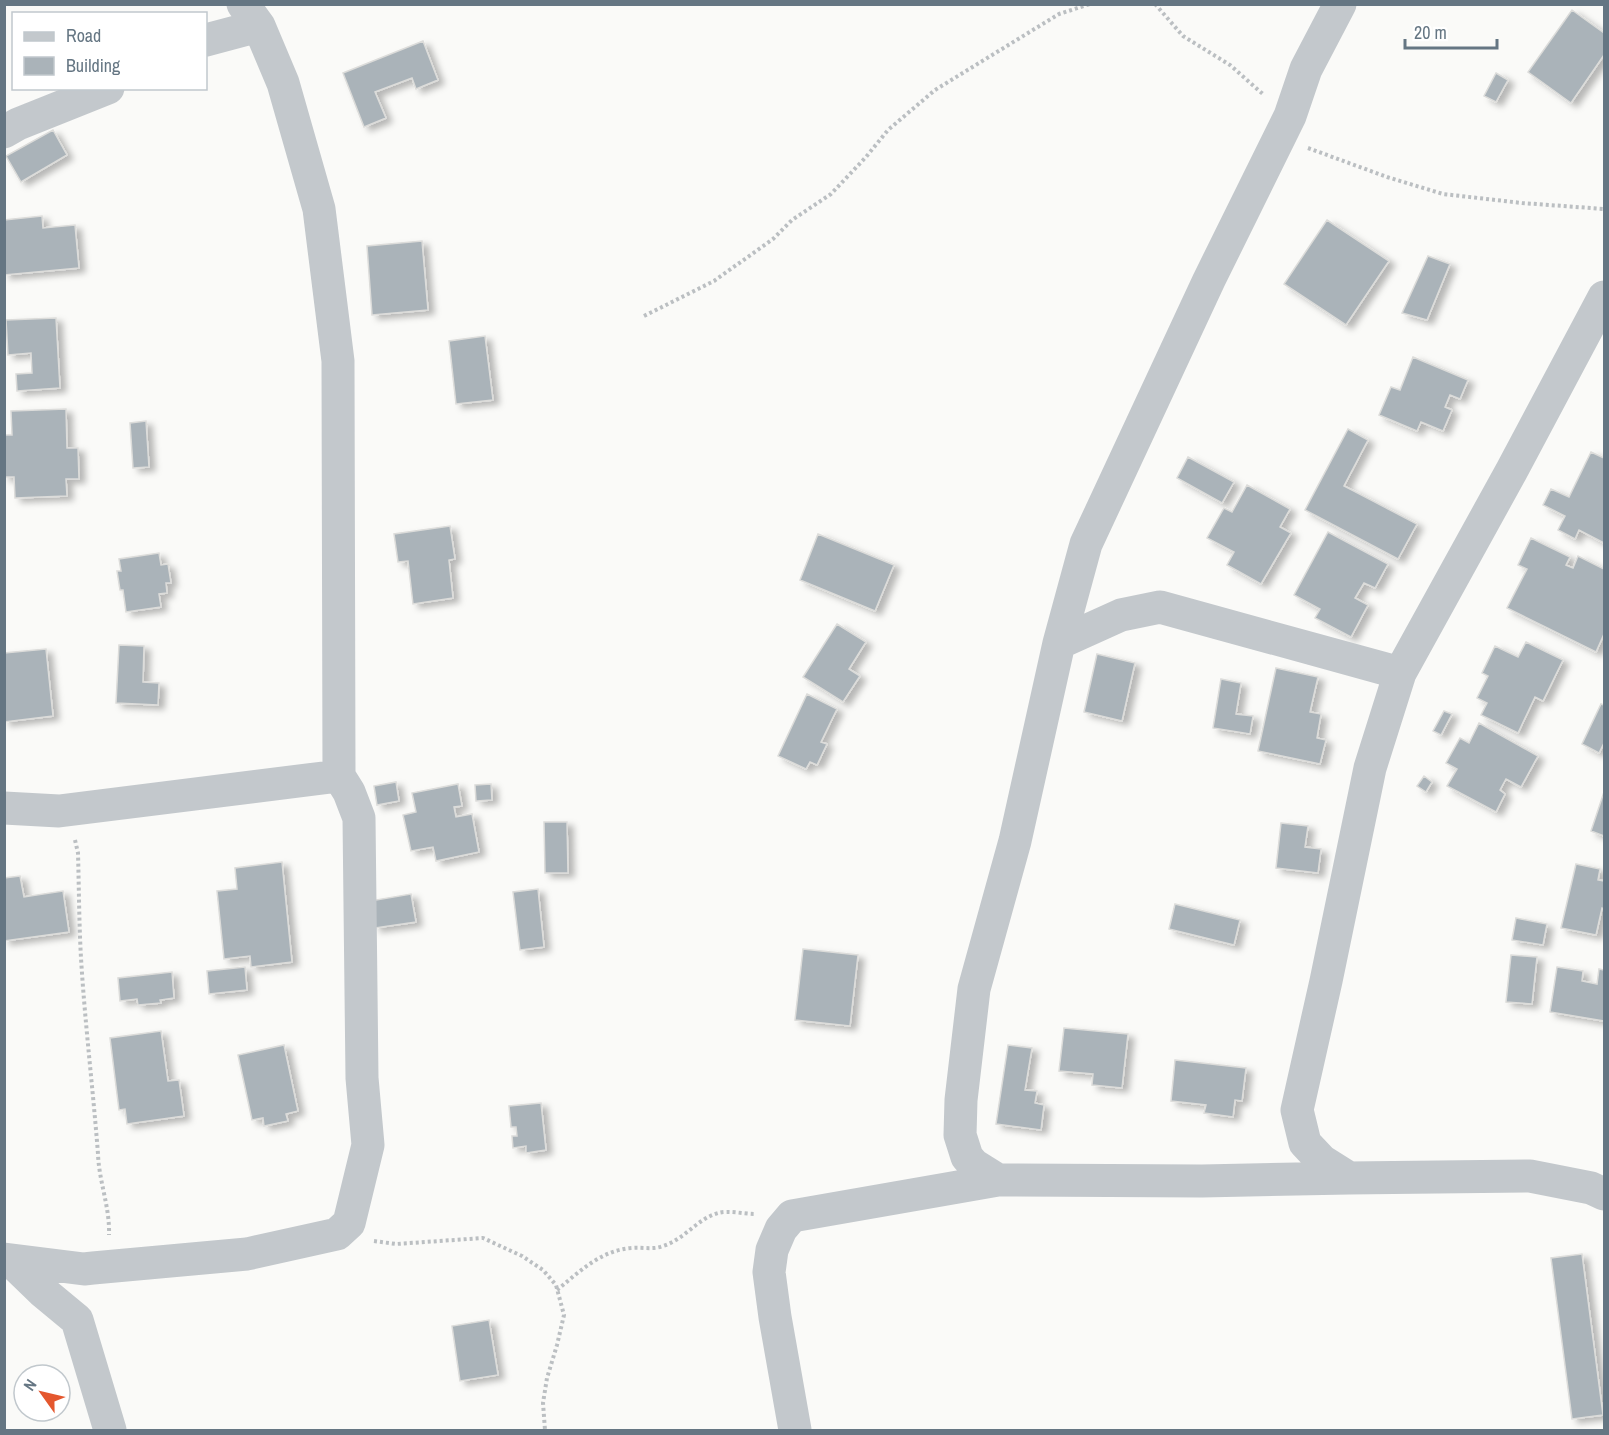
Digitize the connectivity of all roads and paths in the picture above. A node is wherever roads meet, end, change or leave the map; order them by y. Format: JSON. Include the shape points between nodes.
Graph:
{"nodes":[{"id":1,"x":1090,"y":4,"type":"edge"},
{"id":2,"x":1155,"y":4,"type":"edge"},
{"id":3,"x":1340,"y":4,"type":"edge"},
{"id":4,"x":251,"y":15,"type":"edge"},
{"id":5,"x":207,"y":39,"type":"edge"},
{"id":6,"x":103,"y":90,"type":"edge"},
{"id":7,"x":1285,"y":127,"type":"junction"},
{"id":8,"x":4,"y":132,"type":"edge"},
{"id":9,"x":1605,"y":209,"type":"edge"},
{"id":10,"x":1605,"y":297,"type":"edge"},
{"id":11,"x":644,"y":316,"type":"dead end"},
{"id":12,"x":1059,"y":643,"type":"junction"},
{"id":13,"x":1400,"y":674,"type":"junction"},
{"id":14,"x":339,"y":776,"type":"junction"},
{"id":15,"x":4,"y":808,"type":"edge"},
{"id":16,"x":59,"y":811,"type":"junction"},
{"id":17,"x":1349,"y":1178,"type":"junction"},
{"id":18,"x":998,"y":1180,"type":"junction"},
{"id":19,"x":1605,"y":1194,"type":"edge"},
{"id":20,"x":792,"y":1216,"type":"junction"},
{"id":21,"x":337,"y":1234,"type":"junction"},
{"id":22,"x":7,"y":1260,"type":"edge"},
{"id":23,"x":88,"y":1269,"type":"junction"},
{"id":24,"x":557,"y":1290,"type":"junction"},
{"id":25,"x":77,"y":1320,"type":"junction"},
{"id":26,"x":110,"y":1431,"type":"edge"},
{"id":27,"x":545,"y":1431,"type":"edge"},
{"id":28,"x":795,"y":1431,"type":"edge"}],
"edges":[{"from":1,"to":11,"type":"path","via":[[1059,14],[935,90],[888,130],[831,194],[714,281]]},
{"from":2,"to":7,"type":"path","via":[[1183,36],[1230,65]]},
{"from":3,"to":7,"type":"street","via":[[1306,69]]},
{"from":4,"to":5,"type":"street"},
{"from":4,"to":14,"type":"street","via":[[283,82],[320,209],[332,301],[338,361]]},
{"from":6,"to":8,"type":"street"},
{"from":7,"to":9,"type":"path","via":[[1387,177],[1443,194]]},
{"from":7,"to":12,"type":"street","via":[[1086,544]]},
{"from":10,"to":13,"type":"street"},
{"from":12,"to":13,"type":"street","via":[[1122,615],[1160,607]]},
{"from":12,"to":18,"type":"street","via":[[1015,842],[974,989],[962,1089],[960,1135],[967,1157]]},
{"from":13,"to":17,"type":"street","via":[[1370,768],[1297,1110],[1305,1143],[1322,1161]]},
{"from":14,"to":16,"type":"street"},
{"from":14,"to":21,"type":"street","via":[[359,818],[362,1078],[368,1145],[349,1223]]},
{"from":15,"to":16,"type":"street"},
{"from":16,"to":23,"type":"path","via":[[73,831],[78,853],[89,1065],[98,1158],[110,1218],[109,1236]]},
{"from":17,"to":18,"type":"street"},
{"from":17,"to":19,"type":"street","via":[[1530,1176]]},
{"from":18,"to":20,"type":"street"},
{"from":20,"to":24,"type":"path","via":[[720,1212],[666,1245],[613,1251]]},
{"from":20,"to":28,"type":"street","via":[[772,1250],[769,1272]]},
{"from":21,"to":23,"type":"street","via":[[247,1254]]},
{"from":21,"to":24,"type":"path","via":[[396,1244],[483,1238],[543,1270]]},
{"from":22,"to":23,"type":"street"},
{"from":22,"to":25,"type":"street"},
{"from":23,"to":25,"type":"street"},
{"from":24,"to":27,"type":"path","via":[[564,1315],[547,1378],[543,1403]]},
{"from":25,"to":26,"type":"street"}]}
